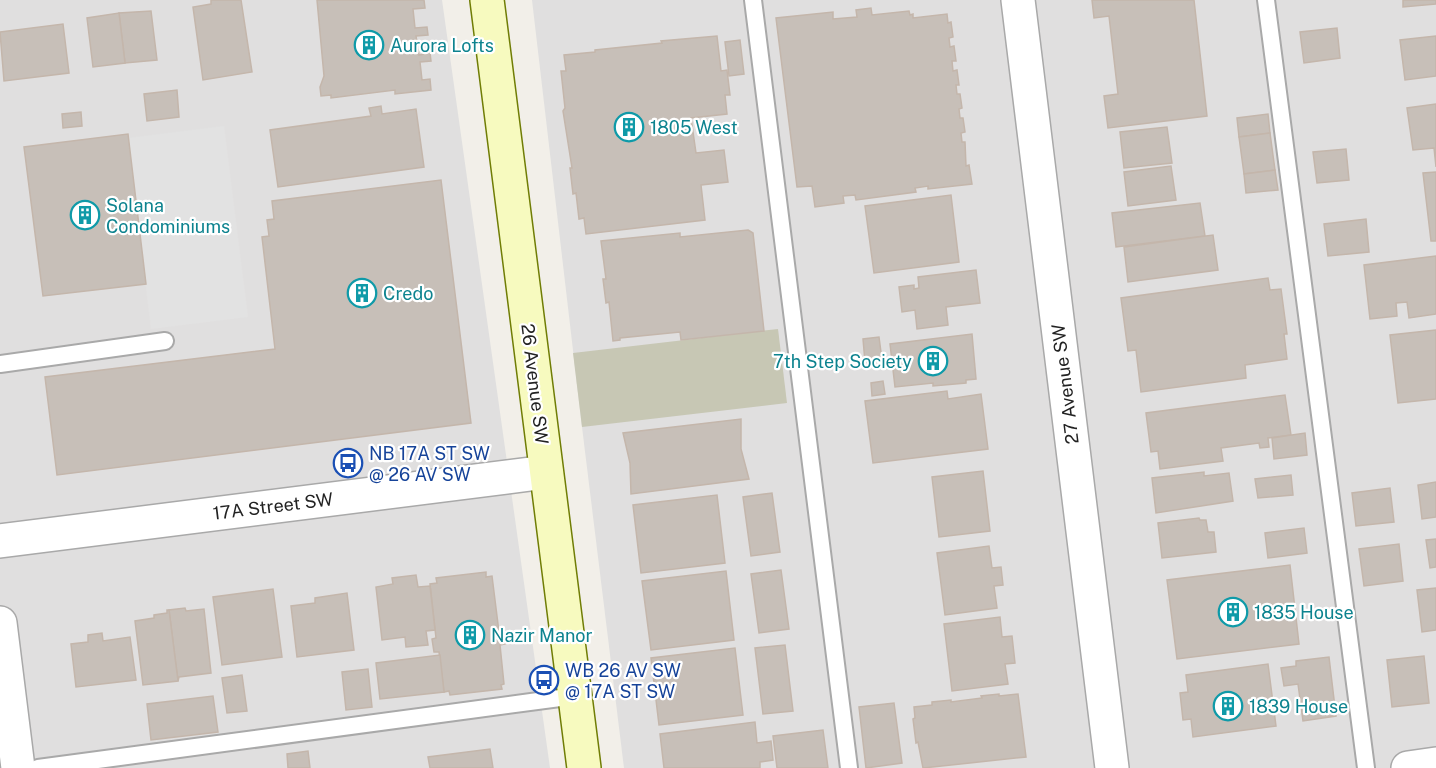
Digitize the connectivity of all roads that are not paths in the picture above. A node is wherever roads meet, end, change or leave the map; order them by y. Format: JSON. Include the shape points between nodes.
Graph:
{"nodes":[{"id":1,"x":487,"y":0,"type":"edge"},
{"id":2,"x":753,"y":0,"type":"edge"},
{"id":3,"x":1018,"y":0,"type":"edge"},
{"id":4,"x":1266,"y":0,"type":"edge"},
{"id":5,"x":165,"y":341,"type":"dead end"},
{"id":6,"x":0,"y":364,"type":"edge"},
{"id":7,"x":546,"y":472,"type":"junction"},
{"id":8,"x":0,"y":541,"type":"edge"},
{"id":9,"x":0,"y":622,"type":"edge"},
{"id":10,"x":574,"y":696,"type":"junction"},
{"id":11,"x":1436,"y":764,"type":"edge"},
{"id":12,"x":18,"y":768,"type":"edge"},
{"id":13,"x":39,"y":768,"type":"edge"},
{"id":14,"x":584,"y":768,"type":"edge"},
{"id":15,"x":849,"y":768,"type":"edge"},
{"id":16,"x":1112,"y":768,"type":"edge"},
{"id":17,"x":1366,"y":768,"type":"edge"},
{"id":18,"x":1408,"y":768,"type":"edge"}],
"edges":[{"from":1,"to":7,"type":"street","name":"26 Avenue SW"},
{"from":2,"to":15,"type":"lane"},
{"from":3,"to":16,"type":"street","name":"27 Avenue SW"},
{"from":4,"to":17,"type":"lane"},
{"from":5,"to":6,"type":"lane"},
{"from":7,"to":8,"type":"street","name":"17A Street SW"},
{"from":7,"to":10,"type":"street","name":"26 Avenue SW"},
{"from":9,"to":12,"type":"street"},
{"from":10,"to":13,"type":"lane"},
{"from":10,"to":14,"type":"street","name":"26 Avenue SW"},
{"from":11,"to":18,"type":"street"}]}
